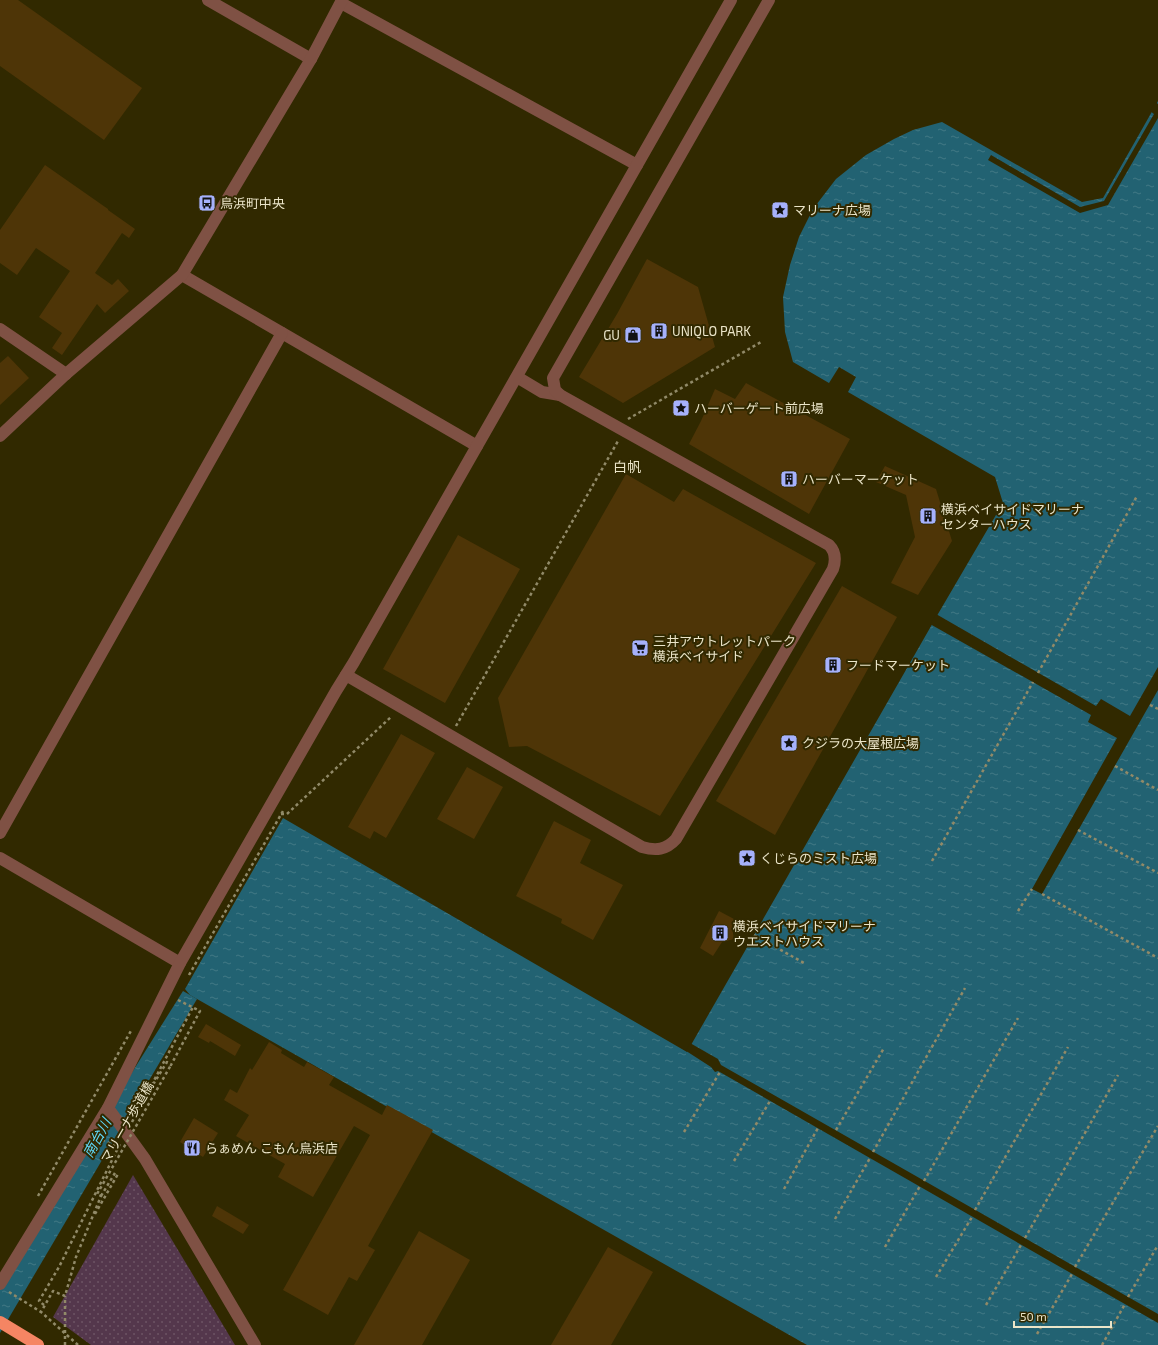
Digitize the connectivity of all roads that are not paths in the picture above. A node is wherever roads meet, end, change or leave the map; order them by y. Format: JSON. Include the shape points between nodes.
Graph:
{"nodes":[{"id":1,"x":208,"y":0,"type":"edge"},
{"id":2,"x":732,"y":0,"type":"edge"},
{"id":3,"x":769,"y":0,"type":"edge"},
{"id":4,"x":342,"y":2,"type":"edge"},
{"id":5,"x":310,"y":59,"type":"junction"},
{"id":6,"x":637,"y":165,"type":"junction"},
{"id":7,"x":182,"y":275,"type":"junction"},
{"id":8,"x":0,"y":329,"type":"edge"},
{"id":9,"x":282,"y":333,"type":"junction"},
{"id":10,"x":66,"y":374,"type":"junction"},
{"id":11,"x":516,"y":377,"type":"junction"},
{"id":12,"x":560,"y":395,"type":"junction"},
{"id":13,"x":0,"y":436,"type":"edge"},
{"id":14,"x":477,"y":446,"type":"junction"},
{"id":15,"x":346,"y":675,"type":"junction"},
{"id":16,"x":0,"y":833,"type":"edge"},
{"id":17,"x":0,"y":858,"type":"edge"},
{"id":18,"x":180,"y":963,"type":"junction"},
{"id":19,"x":108,"y":1108,"type":"junction"},
{"id":20,"x":3,"y":1287,"type":"edge"},
{"id":21,"x":0,"y":1322,"type":"edge"},
{"id":22,"x":0,"y":1330,"type":"edge"},
{"id":23,"x":22,"y":1345,"type":"edge"},
{"id":24,"x":38,"y":1345,"type":"edge"},
{"id":25,"x":255,"y":1345,"type":"edge"}],
"edges":[{"from":1,"to":5,"type":"street"},
{"from":2,"to":6,"type":"street"},
{"from":3,"to":12,"type":"street","via":[[553,378],[555,390]]},
{"from":4,"to":5,"type":"street"},
{"from":4,"to":6,"type":"street"},
{"from":5,"to":7,"type":"street"},
{"from":6,"to":11,"type":"street"},
{"from":7,"to":9,"type":"street"},
{"from":7,"to":10,"type":"street"},
{"from":8,"to":10,"type":"street"},
{"from":9,"to":14,"type":"street"},
{"from":9,"to":16,"type":"street"},
{"from":10,"to":13,"type":"street"},
{"from":11,"to":12,"type":"street","via":[[542,392]]},
{"from":11,"to":14,"type":"street"},
{"from":12,"to":15,"type":"street","via":[[829,545],[836,560],[676,839],[663,848],[652,850],[642,847]]},
{"from":14,"to":15,"type":"street"},
{"from":15,"to":18,"type":"street"},
{"from":17,"to":18,"type":"street"},
{"from":18,"to":19,"type":"street"},
{"from":19,"to":20,"type":"street"},
{"from":19,"to":25,"type":"street","via":[[145,1159]]},
{"from":21,"to":24,"type":"highway"},
{"from":22,"to":23,"type":"highway"}]}
